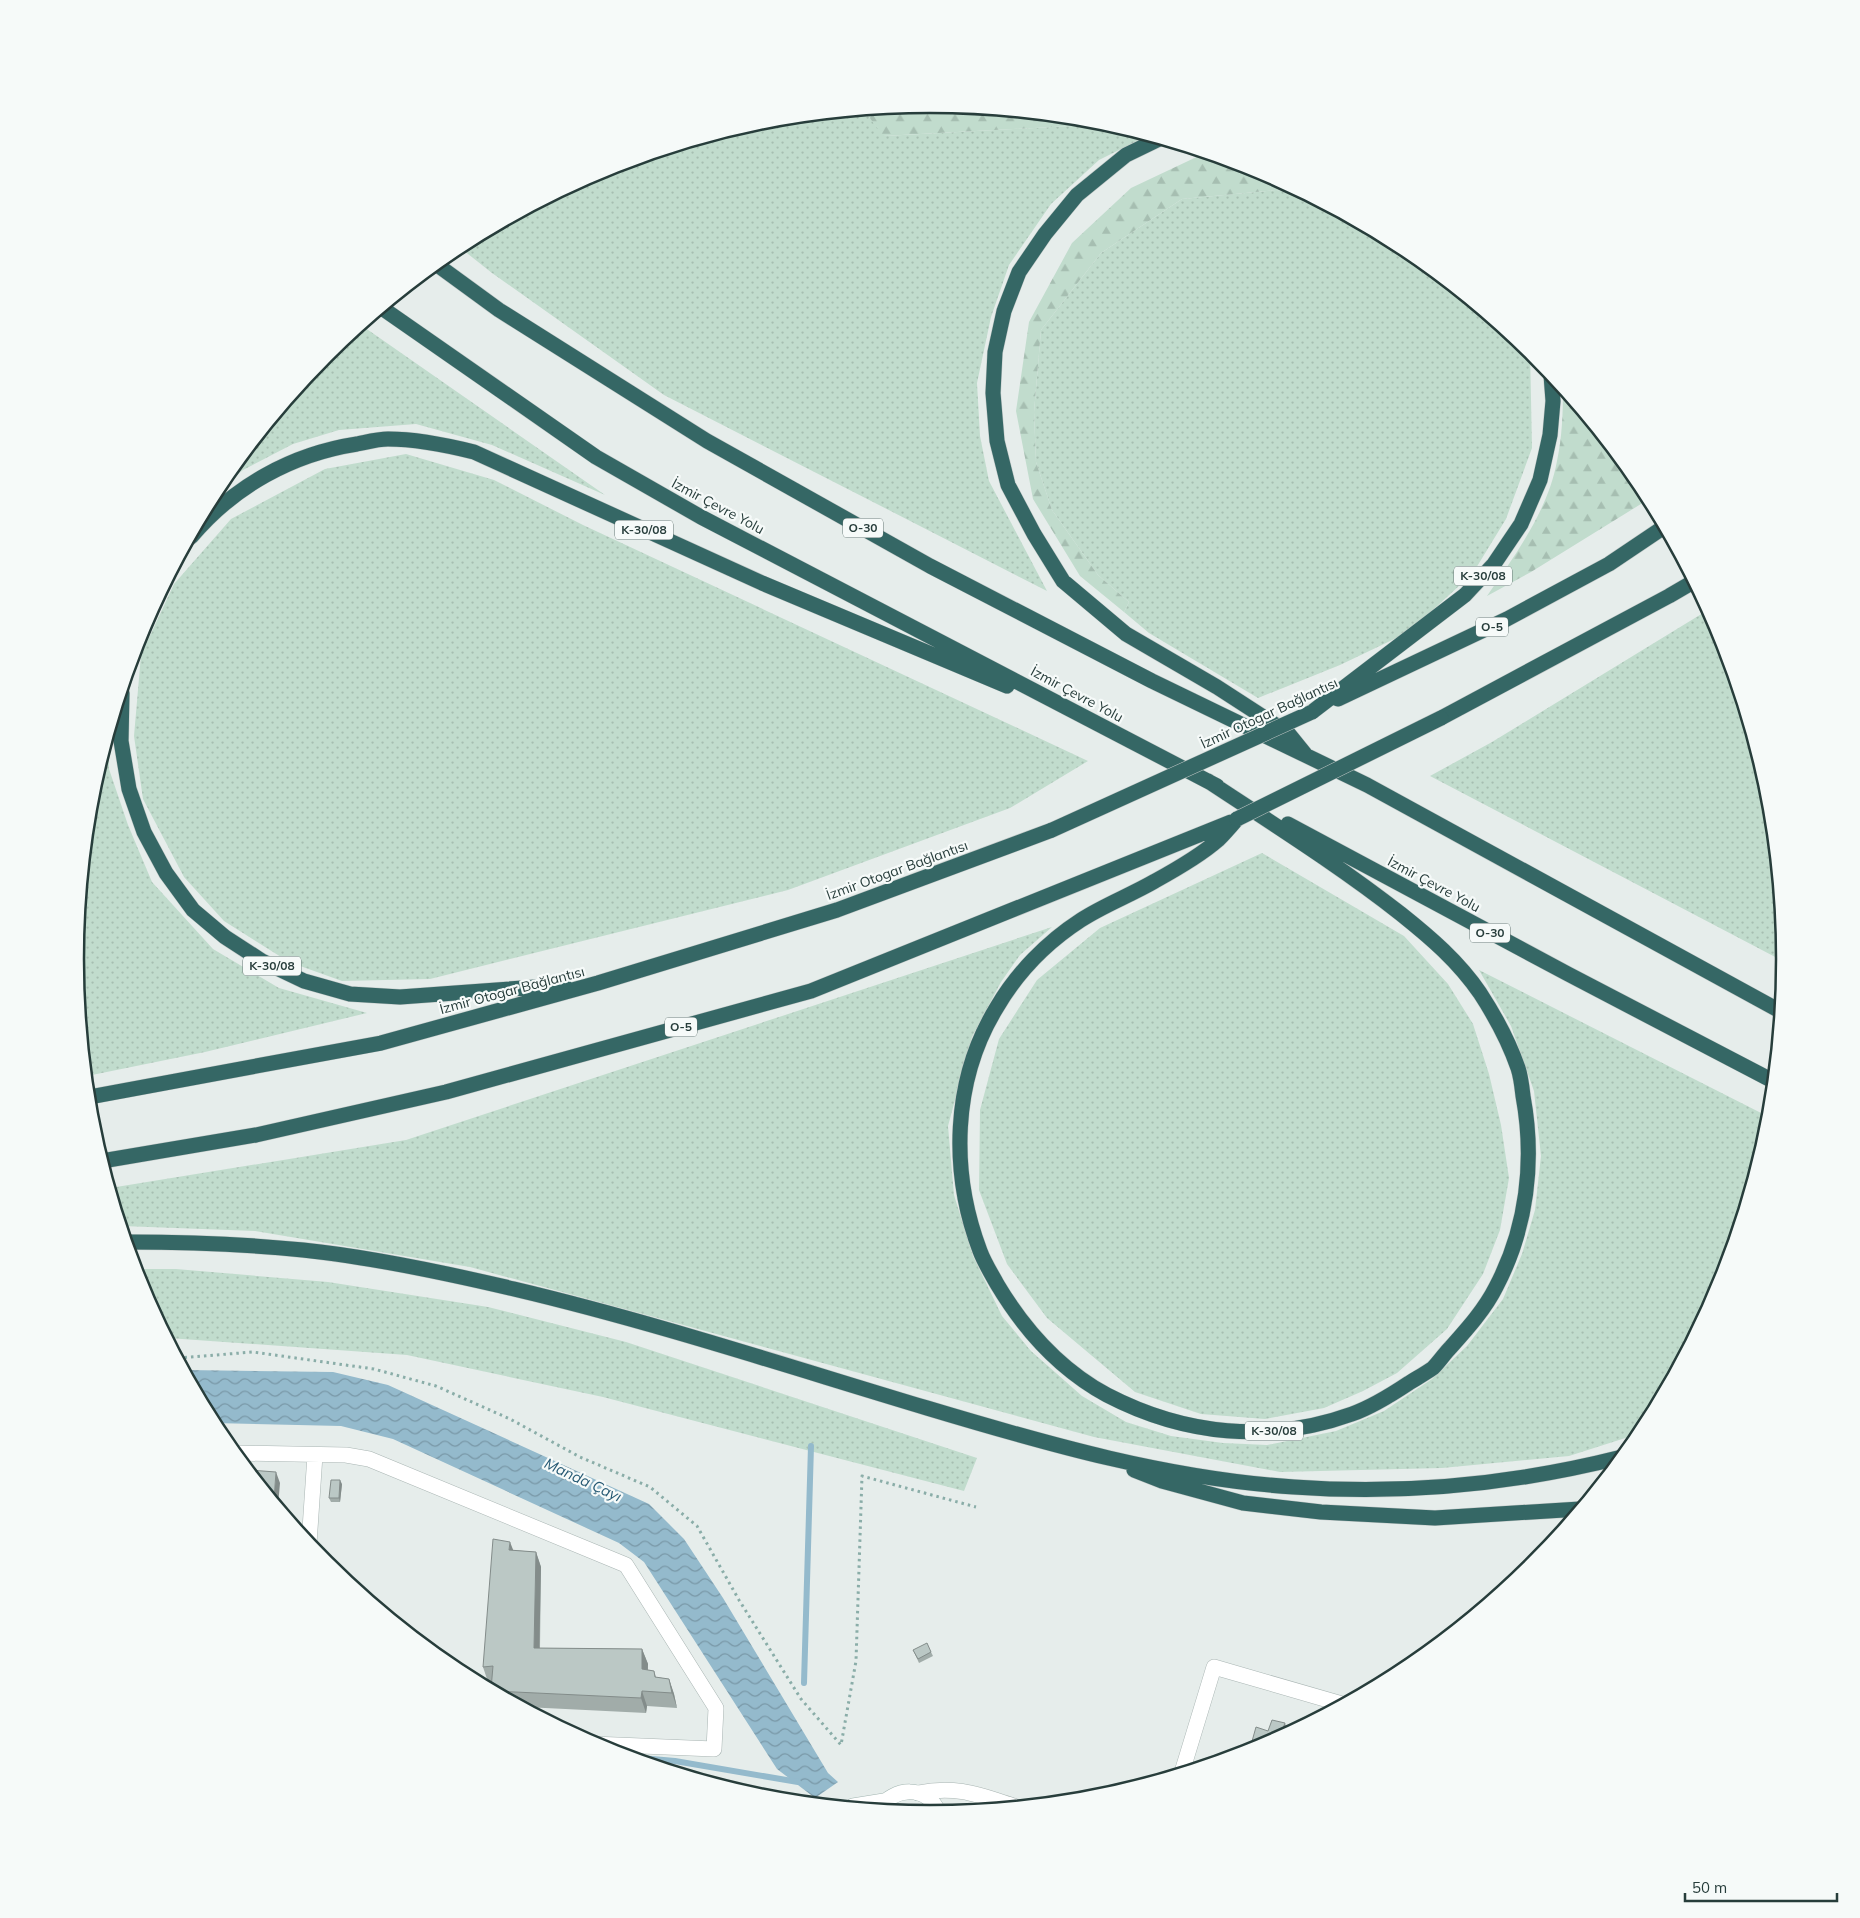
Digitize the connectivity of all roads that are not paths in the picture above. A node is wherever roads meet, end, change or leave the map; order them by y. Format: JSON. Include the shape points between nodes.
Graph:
{"nodes":[{"id":1,"x":1151,"y":143,"type":"edge"},
{"id":2,"x":442,"y":268,"type":"edge"},
{"id":3,"x":387,"y":311,"type":"edge"},
{"id":4,"x":1552,"y":386,"type":"edge"},
{"id":5,"x":204,"y":524,"type":"edge"},
{"id":6,"x":1659,"y":529,"type":"edge"},
{"id":7,"x":1689,"y":584,"type":"edge"},
{"id":8,"x":122,"y":711,"type":"edge"},
{"id":9,"x":1312,"y":712,"type":"junction"},
{"id":10,"x":1105,"y":726,"type":"junction"},
{"id":11,"x":1310,"y":759,"type":"junction"},
{"id":12,"x":1208,"y":781,"type":"junction"},
{"id":13,"x":1237,"y":820,"type":"junction"},
{"id":14,"x":598,"y":983,"type":"junction"},
{"id":15,"x":1774,"y":1008,"type":"edge"},
{"id":16,"x":1768,"y":1078,"type":"edge"},
{"id":17,"x":95,"y":1096,"type":"edge"},
{"id":18,"x":109,"y":1160,"type":"edge"},
{"id":19,"x":133,"y":1242,"type":"edge"},
{"id":20,"x":244,"y":1454,"type":"edge"},
{"id":21,"x":315,"y":1455,"type":"junction"},
{"id":22,"x":1103,"y":1458,"type":"junction"},
{"id":23,"x":1612,"y":1460,"type":"edge"},
{"id":24,"x":1573,"y":1508,"type":"edge"},
{"id":25,"x":310,"y":1534,"type":"edge"},
{"id":26,"x":1334,"y":1702,"type":"edge"},
{"id":27,"x":617,"y":1745,"type":"edge"},
{"id":28,"x":1184,"y":1765,"type":"edge"},
{"id":29,"x":918,"y":1794,"type":"junction"},
{"id":30,"x":999,"y":1802,"type":"edge"},
{"id":31,"x":883,"y":1803,"type":"edge"},
{"id":32,"x":933,"y":1805,"type":"edge"}],
"edges":[{"from":1,"to":11,"type":"highway","via":[[1126,155],[1077,195],[1019,272],[1004,311],[995,352],[993,393],[997,441],[1008,485],[1063,580],[1126,634],[1288,733]]},
{"from":2,"to":11,"type":"highway","number":"O-30","via":[[500,310],[707,441],[930,566]]},
{"from":3,"to":10,"type":"highway","name":"İzmir Çevre Yolu","number":"O-30","via":[[596,457],[701,517]]},
{"from":4,"to":9,"type":"highway","number":"K-30/08","via":[[1550,435],[1540,480],[1521,524],[1494,564],[1465,595]]},
{"from":5,"to":10,"type":"highway","number":"K-30/08","via":[[241,489],[294,460],[338,447],[386,439],[435,443],[474,452],[762,583]]},
{"from":6,"to":9,"type":"highway","name":"İzmir Otogar Bağlantısı","number":"O-5","via":[[1608,564],[1507,620]]},
{"from":7,"to":13,"type":"highway","number":"O-5","bridge":true,"via":[[1441,718]]},
{"from":8,"to":14,"type":"highway","number":"K-30/08","via":[[121,741],[130,789],[149,841],[166,873],[194,910],[225,937],[262,961],[304,981],[350,994],[400,997]]},
{"from":9,"to":14,"type":"highway","name":"İzmir Otogar Bağlantısı","number":"O-5","bridge":true,"via":[[1052,830],[837,910]]},
{"from":10,"to":12,"type":"highway","name":"İzmir Çevre Yolu","number":"O-30"},
{"from":11,"to":15,"type":"highway","number":"O-30","via":[[1367,785]]},
{"from":12,"to":13,"type":"highway","number":"K-30/08","via":[[1365,886],[1452,958],[1500,1026],[1519,1070],[1530,1151],[1527,1195],[1513,1248],[1495,1289],[1471,1325],[1433,1367],[1390,1396],[1355,1413],[1314,1425],[1274,1431],[1226,1432],[1181,1425],[1136,1410],[1090,1386],[1051,1356],[1028,1332],[983,1260],[973,1233],[960,1173],[959,1132],[964,1094],[975,1053],[993,1012],[1012,983],[1044,950],[1080,921],[1156,881],[1214,843]]},
{"from":12,"to":16,"type":"highway","name":"İzmir Çevre Yolu","number":"O-30"},
{"from":13,"to":18,"type":"highway","number":"O-5","via":[[811,991],[446,1092],[256,1134]]},
{"from":14,"to":17,"type":"highway","name":"İzmir Otogar Bağlantısı","number":"O-5","via":[[381,1043]]},
{"from":19,"to":22,"type":"highway","via":[[230,1244],[307,1250],[419,1268],[622,1317]]},
{"from":20,"to":21,"type":"street"},
{"from":21,"to":25,"type":"street"},
{"from":21,"to":27,"type":"street","via":[[369,1459],[626,1565],[716,1708],[714,1749]]},
{"from":22,"to":23,"type":"highway","via":[[1294,1488],[1389,1490],[1483,1483],[1566,1471]]},
{"from":22,"to":24,"type":"highway","via":[[1162,1482],[1243,1503],[1321,1512],[1435,1518]]},
{"from":26,"to":28,"type":"street","via":[[1214,1667]]},
{"from":29,"to":30,"type":"street","via":[[936,1789],[957,1790]]},
{"from":29,"to":31,"type":"street","via":[[894,1794]]},
{"from":29,"to":32,"type":"street"}]}
